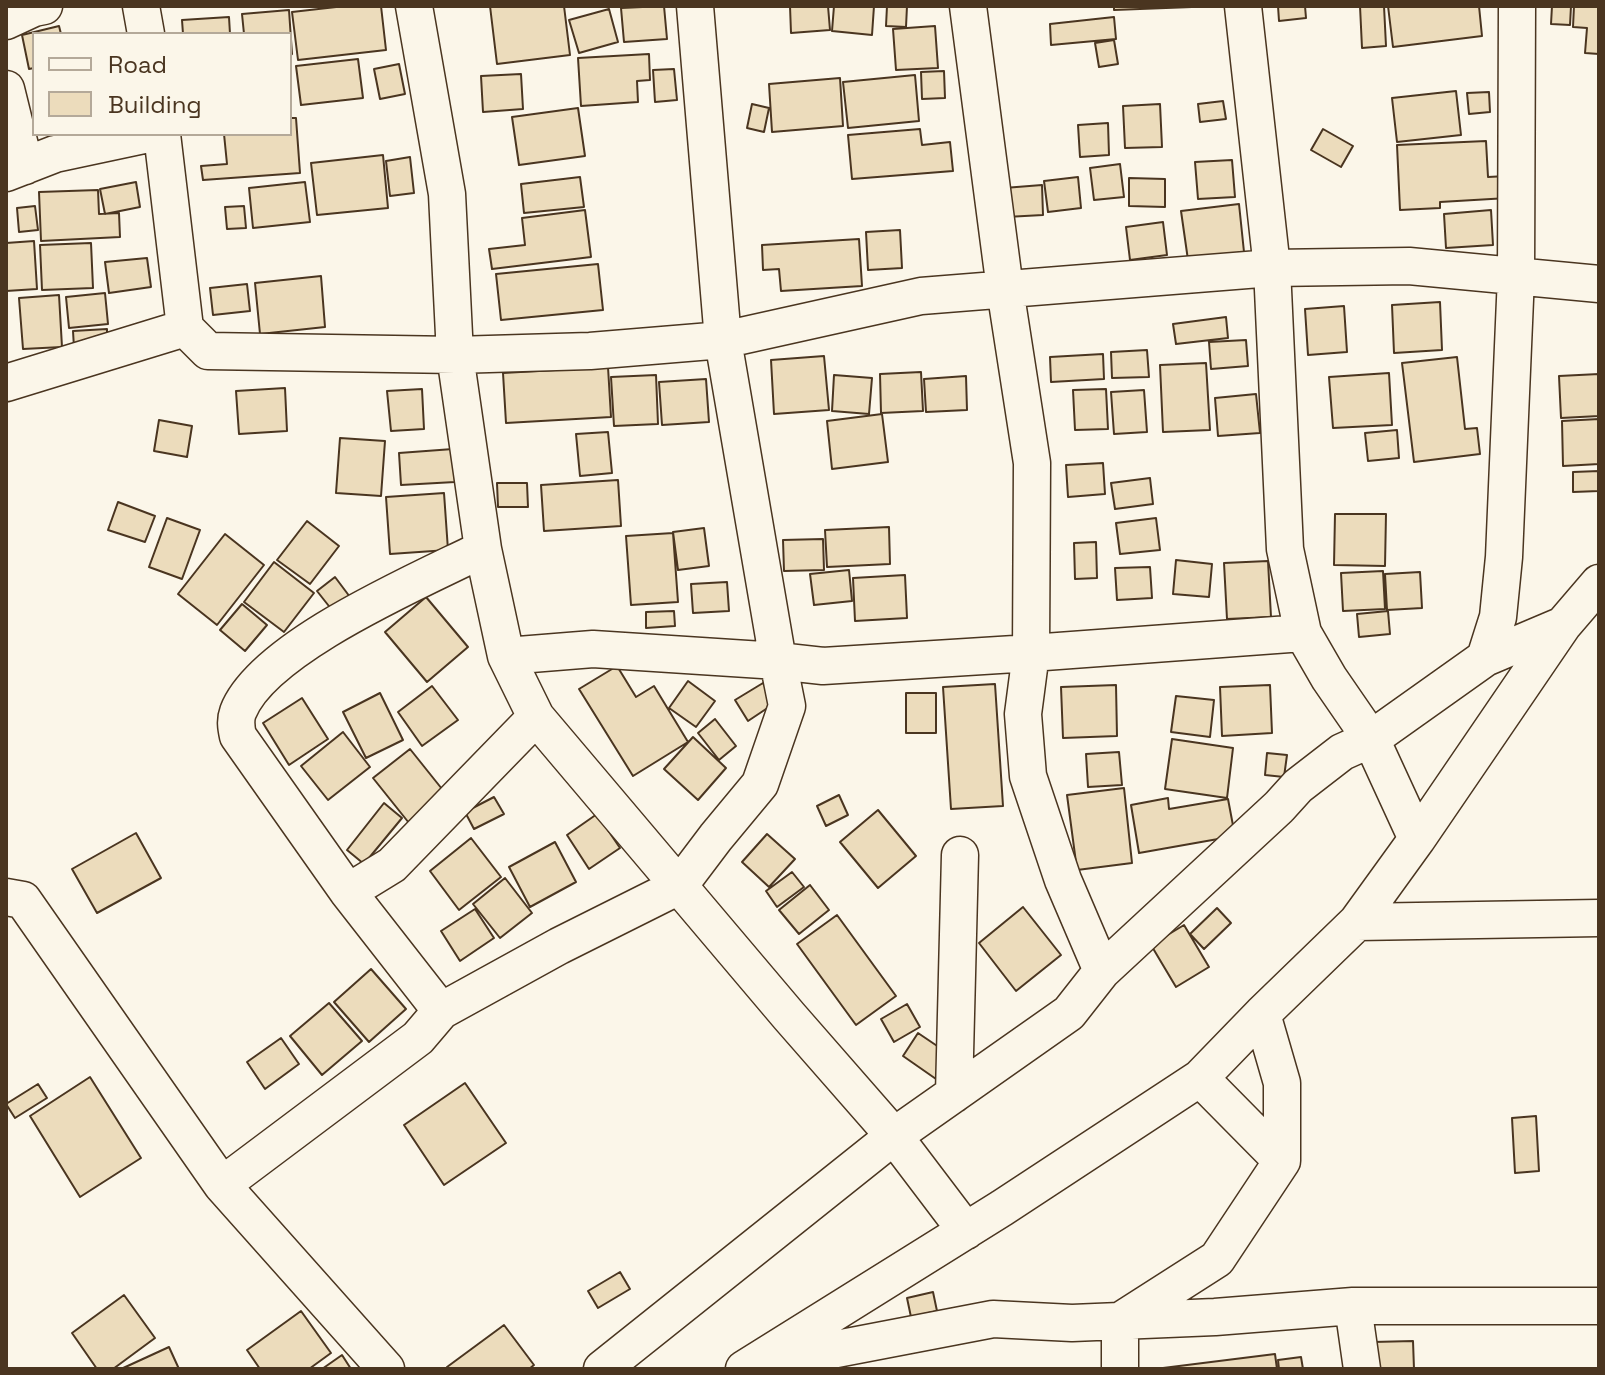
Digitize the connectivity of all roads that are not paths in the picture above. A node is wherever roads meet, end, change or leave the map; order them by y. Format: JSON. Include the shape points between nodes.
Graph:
{"nodes":[{"id":1,"x":44,"y":6,"type":"edge"},
{"id":2,"x":141,"y":6,"type":"edge"},
{"id":3,"x":414,"y":6,"type":"edge"},
{"id":4,"x":695,"y":6,"type":"edge"},
{"id":5,"x":968,"y":6,"type":"edge"},
{"id":6,"x":1243,"y":6,"type":"edge"},
{"id":7,"x":1517,"y":6,"type":"edge"},
{"id":8,"x":6,"y":21,"type":"edge"},
{"id":9,"x":146,"y":32,"type":"edge"},
{"id":10,"x":6,"y":89,"type":"edge"},
{"id":11,"x":140,"y":136,"type":"edge"},
{"id":12,"x":162,"y":136,"type":"edge"},
{"id":13,"x":16,"y":170,"type":"edge"},
{"id":14,"x":1272,"y":268,"type":"junction"},
{"id":15,"x":1516,"y":276,"type":"junction"},
{"id":16,"x":1599,"y":284,"type":"edge"},
{"id":17,"x":1005,"y":289,"type":"junction"},
{"id":18,"x":185,"y":328,"type":"junction"},
{"id":19,"x":723,"y":340,"type":"junction"},
{"id":20,"x":455,"y":355,"type":"junction"},
{"id":21,"x":6,"y":383,"type":"edge"},
{"id":22,"x":483,"y":549,"type":"junction"},
{"id":23,"x":1599,"y":583,"type":"edge"},
{"id":24,"x":1563,"y":625,"type":"junction"},
{"id":25,"x":1303,"y":633,"type":"junction"},
{"id":26,"x":1031,"y":653,"type":"junction"},
{"id":27,"x":506,"y":656,"type":"junction"},
{"id":28,"x":1485,"y":658,"type":"junction"},
{"id":29,"x":778,"y":661,"type":"junction"},
{"id":30,"x":536,"y":717,"type":"junction"},
{"id":31,"x":1371,"y":739,"type":"junction"},
{"id":32,"x":1417,"y":839,"type":"junction"},
{"id":33,"x":960,"y":855,"type":"dead end"},
{"id":34,"x":679,"y":886,"type":"junction"},
{"id":35,"x":348,"y":892,"type":"junction"},
{"id":36,"x":6,"y":897,"type":"edge"},
{"id":37,"x":1599,"y":918,"type":"edge"},
{"id":38,"x":1357,"y":922,"type":"junction"},
{"id":39,"x":1102,"y":971,"type":"junction"},
{"id":40,"x":441,"y":1011,"type":"junction"},
{"id":41,"x":1262,"y":1014,"type":"junction"},
{"id":42,"x":1200,"y":1078,"type":"junction"},
{"id":43,"x":954,"y":1094,"type":"junction"},
{"id":44,"x":894,"y":1136,"type":"junction"},
{"id":45,"x":1282,"y":1161,"type":"junction"},
{"id":46,"x":222,"y":1185,"type":"junction"},
{"id":47,"x":966,"y":1231,"type":"junction"},
{"id":48,"x":1353,"y":1306,"type":"junction"},
{"id":49,"x":1599,"y":1306,"type":"edge"},
{"id":50,"x":1120,"y":1321,"type":"junction"},
{"id":51,"x":849,"y":1358,"type":"edge"},
{"id":52,"x":746,"y":1367,"type":"edge"},
{"id":53,"x":386,"y":1369,"type":"edge"},
{"id":54,"x":602,"y":1369,"type":"edge"},
{"id":55,"x":1120,"y":1369,"type":"edge"},
{"id":56,"x":1362,"y":1369,"type":"edge"}],
"edges":[{"from":1,"to":8,"type":"street"},
{"from":2,"to":9,"type":"street"},
{"from":3,"to":20,"type":"street","via":[[447,194]]},
{"from":4,"to":19,"type":"street"},
{"from":5,"to":17,"type":"street"},
{"from":6,"to":14,"type":"street"},
{"from":7,"to":15,"type":"street"},
{"from":10,"to":13,"type":"street"},
{"from":11,"to":13,"type":"street","via":[[55,154]]},
{"from":12,"to":18,"type":"street"},
{"from":14,"to":15,"type":"street","via":[[1409,266]]},
{"from":14,"to":17,"type":"street"},
{"from":14,"to":25,"type":"street","via":[[1285,549]]},
{"from":15,"to":16,"type":"street"},
{"from":15,"to":28,"type":"street","via":[[1504,557],[1498,617]]},
{"from":17,"to":19,"type":"street","via":[[921,296]]},
{"from":17,"to":26,"type":"street","via":[[1032,463]]},
{"from":18,"to":20,"type":"street","via":[[208,351]]},
{"from":18,"to":21,"type":"street"},
{"from":19,"to":20,"type":"street"},
{"from":19,"to":29,"type":"street"},
{"from":20,"to":22,"type":"street"},
{"from":22,"to":27,"type":"street"},
{"from":22,"to":35,"type":"street","via":[[369,605],[291,652],[240,708],[238,736]]},
{"from":23,"to":24,"type":"street"},
{"from":24,"to":28,"type":"street"},
{"from":24,"to":32,"type":"street"},
{"from":25,"to":26,"type":"street"},
{"from":25,"to":31,"type":"street"},
{"from":26,"to":29,"type":"street","via":[[823,666]]},
{"from":26,"to":39,"type":"street","via":[[1023,714],[1028,776],[1063,880]]},
{"from":27,"to":29,"type":"street","via":[[593,649]]},
{"from":27,"to":30,"type":"street"},
{"from":28,"to":31,"type":"street"},
{"from":29,"to":34,"type":"street","via":[[787,706],[760,784]]},
{"from":30,"to":34,"type":"street"},
{"from":30,"to":35,"type":"street","via":[[392,865]]},
{"from":31,"to":32,"type":"street"},
{"from":31,"to":39,"type":"street","via":[[1342,752],[1298,786]]},
{"from":32,"to":38,"type":"street"},
{"from":33,"to":43,"type":"street"},
{"from":34,"to":40,"type":"street"},
{"from":34,"to":44,"type":"street"},
{"from":35,"to":40,"type":"street"},
{"from":36,"to":46,"type":"street","via":[[23,900]]},
{"from":37,"to":38,"type":"street"},
{"from":38,"to":41,"type":"street"},
{"from":39,"to":43,"type":"street","via":[[1069,1013]]},
{"from":40,"to":46,"type":"street","via":[[418,1038]]},
{"from":41,"to":42,"type":"street"},
{"from":41,"to":45,"type":"street","via":[[1282,1083]]},
{"from":42,"to":45,"type":"street"},
{"from":42,"to":47,"type":"street"},
{"from":43,"to":44,"type":"street"},
{"from":44,"to":47,"type":"street"},
{"from":44,"to":54,"type":"street"},
{"from":45,"to":50,"type":"street","via":[[1217,1259]]},
{"from":46,"to":53,"type":"street"},
{"from":47,"to":52,"type":"street"},
{"from":48,"to":49,"type":"street"},
{"from":48,"to":50,"type":"street"},
{"from":48,"to":56,"type":"street"},
{"from":50,"to":51,"type":"street","via":[[993,1319]]},
{"from":50,"to":55,"type":"street"},
{"from":51,"to":52,"type":"street"}]}
